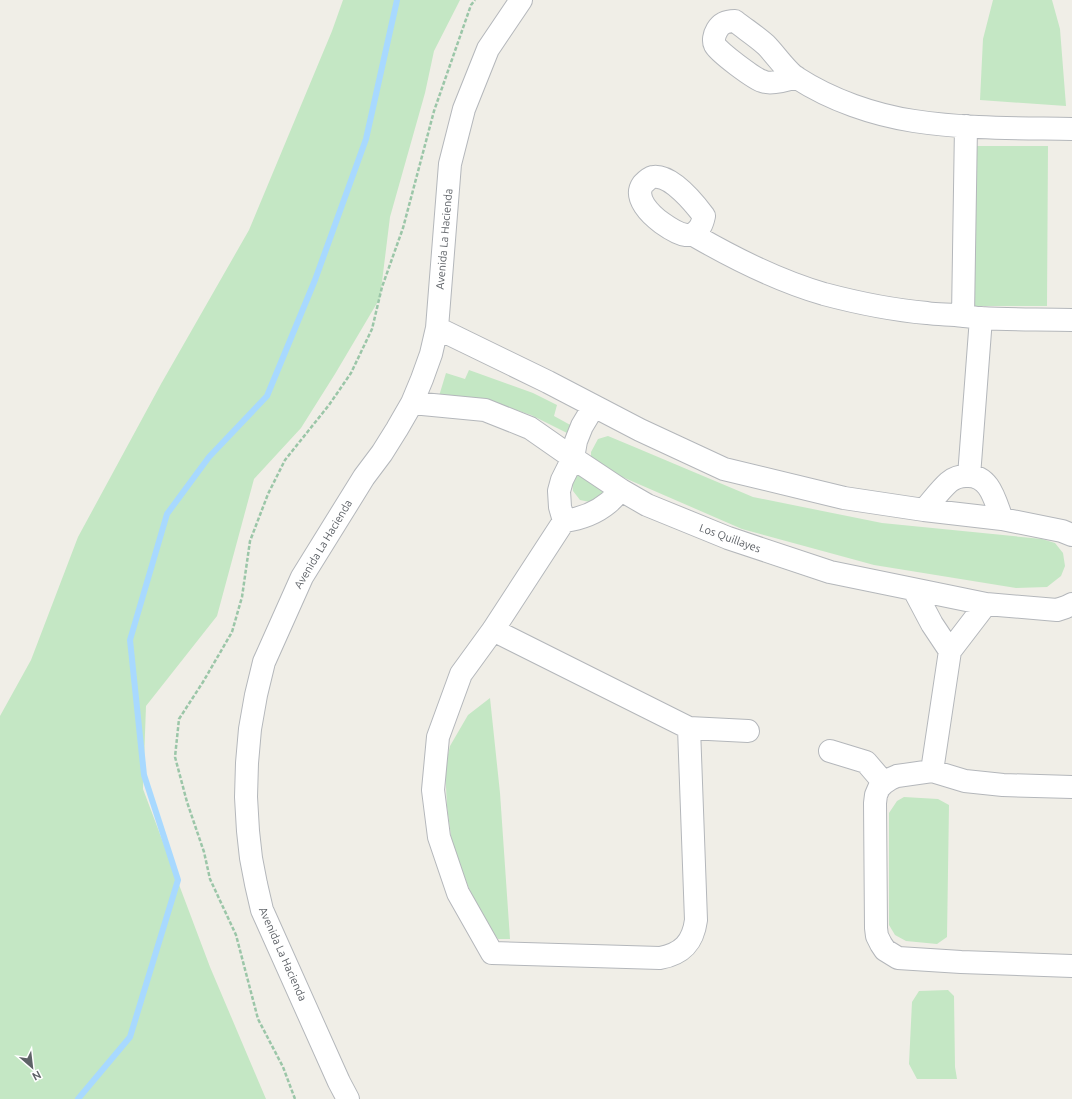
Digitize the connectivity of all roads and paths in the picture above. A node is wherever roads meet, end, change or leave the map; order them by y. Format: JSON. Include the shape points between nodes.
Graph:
{"nodes":[{"id":1,"x":521,"y":0,"type":"edge"},
{"id":2,"x":796,"y":77,"type":"dead end"},
{"id":3,"x":966,"y":126,"type":"junction"},
{"id":4,"x":1072,"y":129,"type":"edge"},
{"id":5,"x":693,"y":234,"type":"dead end"},
{"id":6,"x":972,"y":317,"type":"junction"},
{"id":7,"x":1072,"y":320,"type":"edge"},
{"id":8,"x":437,"y":328,"type":"junction"},
{"id":9,"x":412,"y":403,"type":"junction"},
{"id":10,"x":594,"y":406,"type":"junction"},
{"id":11,"x":573,"y":458,"type":"junction"},
{"id":12,"x":969,"y":476,"type":"junction"},
{"id":13,"x":621,"y":490,"type":"junction"},
{"id":14,"x":924,"y":510,"type":"junction"},
{"id":15,"x":1002,"y":519,"type":"junction"},
{"id":16,"x":564,"y":521,"type":"junction"},
{"id":17,"x":1072,"y":535,"type":"edge"},
{"id":18,"x":914,"y":590,"type":"junction"},
{"id":19,"x":986,"y":604,"type":"junction"},
{"id":20,"x":1072,"y":604,"type":"edge"},
{"id":21,"x":493,"y":630,"type":"junction"},
{"id":22,"x":950,"y":651,"type":"junction"},
{"id":23,"x":689,"y":728,"type":"junction"},
{"id":24,"x":748,"y":731,"type":"dead end"},
{"id":25,"x":830,"y":751,"type":"dead end"},
{"id":26,"x":932,"y":771,"type":"junction"},
{"id":27,"x":884,"y":783,"type":"junction"},
{"id":28,"x":1072,"y":787,"type":"edge"},
{"id":29,"x":1072,"y":966,"type":"edge"},
{"id":30,"x":348,"y":1099,"type":"edge"}],
"edges":[{"from":1,"to":8,"type":"street","name":"Avenida La Hacienda","via":[[488,49],[464,109],[450,164]]},
{"from":2,"to":3,"type":"street","via":[[837,99],[885,115],[912,121]]},
{"from":3,"to":4,"type":"street"},
{"from":3,"to":6,"type":"street"},
{"from":5,"to":6,"type":"street","via":[[756,268],[822,293],[892,309]]},
{"from":6,"to":7,"type":"street"},
{"from":6,"to":12,"type":"street"},
{"from":8,"to":9,"type":"street","name":"Avenida La Hacienda","via":[[431,354]]},
{"from":8,"to":10,"type":"street"},
{"from":9,"to":11,"type":"street","name":"Los Quillayes","via":[[485,410],[530,428]]},
{"from":9,"to":30,"type":"street","name":"Avenida La Hacienda","via":[[398,429],[364,477],[302,576],[264,662],[247,756],[248,831],[262,910]]},
{"from":10,"to":11,"type":"street","via":[[582,426]]},
{"from":10,"to":14,"type":"street","via":[[724,468],[844,498]]},
{"from":11,"to":13,"type":"street","name":"Los Quillayes"},
{"from":11,"to":16,"type":"street","via":[[559,491]]},
{"from":12,"to":14,"type":"street","via":[[954,478]]},
{"from":12,"to":15,"type":"street","via":[[976,477],[989,486]]},
{"from":13,"to":16,"type":"street","via":[[607,504],[588,515]]},
{"from":13,"to":18,"type":"street","name":"Los Quillayes","via":[[647,505],[728,538],[830,572]]},
{"from":14,"to":15,"type":"street"},
{"from":15,"to":17,"type":"street"},
{"from":16,"to":21,"type":"street"},
{"from":18,"to":19,"type":"street","name":"Los Quillayes"},
{"from":18,"to":22,"type":"street"},
{"from":19,"to":20,"type":"street","name":"Los Quillayes","via":[[1058,610]]},
{"from":19,"to":22,"type":"street"},
{"from":21,"to":23,"type":"street"},
{"from":21,"to":23,"type":"street","via":[[461,674],[438,737],[433,790],[439,837],[458,893],[492,953],[660,958],[678,952],[686,946],[695,930],[696,920]]},
{"from":22,"to":26,"type":"street"},
{"from":23,"to":24,"type":"street"},
{"from":25,"to":27,"type":"street","via":[[866,762]]},
{"from":26,"to":27,"type":"street","via":[[897,776]]},
{"from":26,"to":28,"type":"street","via":[[965,781]]},
{"from":27,"to":29,"type":"street","via":[[879,788],[875,803],[877,936],[885,950],[898,958]]}]}
